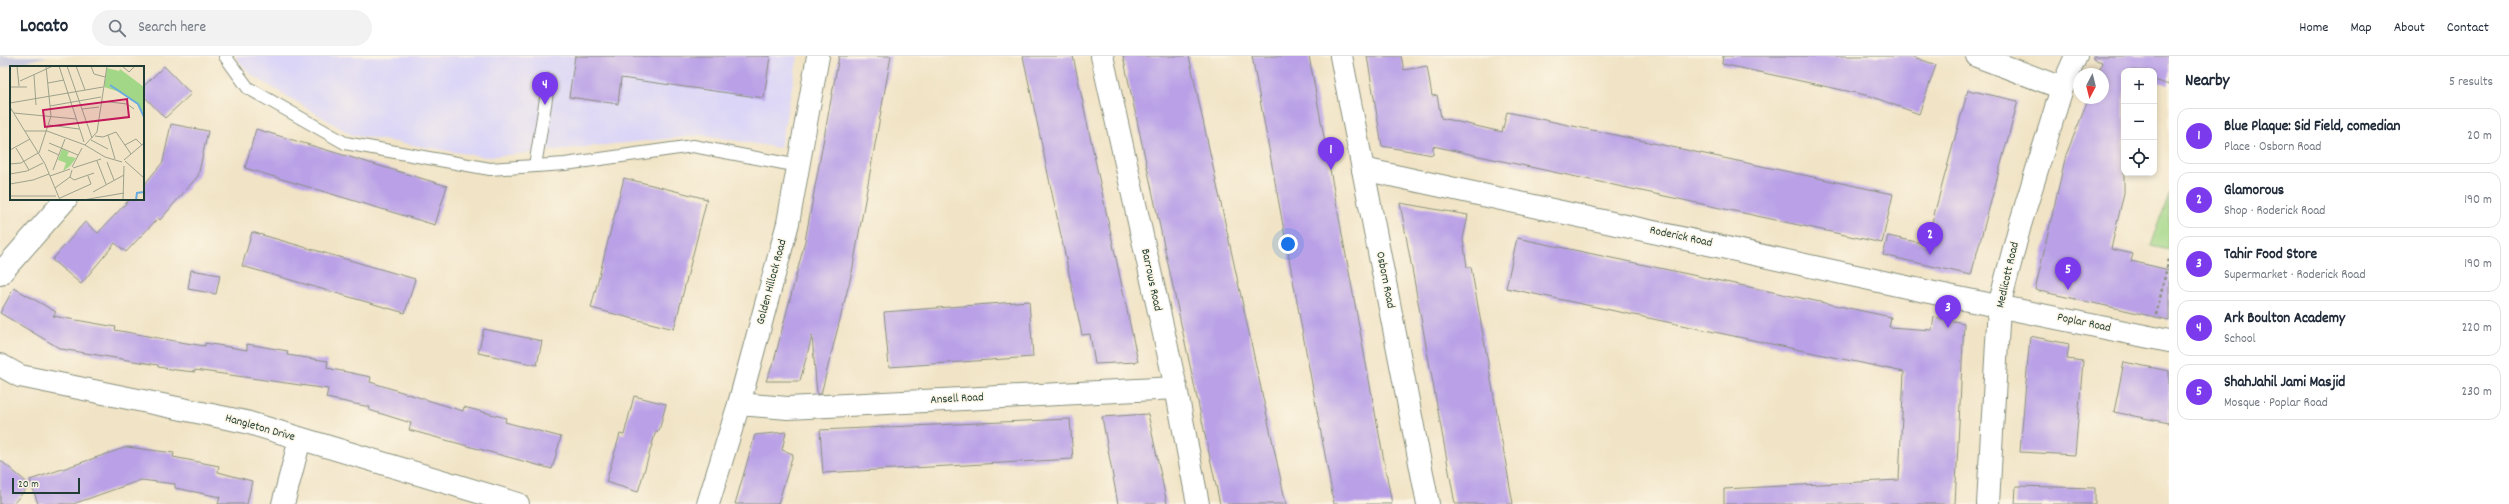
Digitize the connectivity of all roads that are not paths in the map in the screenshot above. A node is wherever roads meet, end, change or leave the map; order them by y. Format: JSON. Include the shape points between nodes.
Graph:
{"nodes":[{"id":1,"x":225,"y":56,"type":"edge"},
{"id":2,"x":818,"y":56,"type":"edge"},
{"id":3,"x":1102,"y":56,"type":"edge"},
{"id":4,"x":1341,"y":56,"type":"edge"},
{"id":5,"x":1977,"y":56,"type":"edge"},
{"id":6,"x":2076,"y":56,"type":"edge"},
{"id":7,"x":549,"y":80,"type":"dead end"},
{"id":8,"x":2062,"y":88,"type":"junction"},
{"id":9,"x":534,"y":166,"type":"junction"},
{"id":10,"x":798,"y":166,"type":"junction"},
{"id":11,"x":1363,"y":168,"type":"junction"},
{"id":12,"x":65,"y":200,"type":"edge"},
{"id":13,"x":0,"y":274,"type":"edge"},
{"id":14,"x":1999,"y":306,"type":"junction"},
{"id":15,"x":2160,"y":339,"type":"edge"},
{"id":16,"x":0,"y":365,"type":"edge"},
{"id":17,"x":1176,"y":388,"type":"junction"},
{"id":18,"x":739,"y":404,"type":"junction"},
{"id":19,"x":300,"y":439,"type":"junction"},
{"id":20,"x":486,"y":500,"type":"edge"},
{"id":21,"x":283,"y":504,"type":"edge"},
{"id":22,"x":518,"y":504,"type":"edge"},
{"id":23,"x":708,"y":504,"type":"edge"},
{"id":24,"x":1198,"y":504,"type":"edge"},
{"id":25,"x":1428,"y":504,"type":"edge"},
{"id":26,"x":1988,"y":504,"type":"edge"}],
"edges":[{"from":1,"to":9,"type":"lane","via":[[248,88],[346,143],[490,169]]},
{"from":2,"to":10,"type":"street","name":"Golden Hillock Road"},
{"from":3,"to":17,"type":"street","name":"Barrows Road"},
{"from":4,"to":11,"type":"street","name":"Osborn Road"},
{"from":5,"to":8,"type":"street"},
{"from":6,"to":8,"type":"street","name":"Medlicott Road"},
{"from":7,"to":9,"type":"lane"},
{"from":8,"to":14,"type":"street","name":"Medlicott Road","via":[[2020,225]]},
{"from":9,"to":10,"type":"lane","via":[[566,164],[693,146]]},
{"from":10,"to":18,"type":"street","name":"Golden Hillock Road","via":[[788,223]]},
{"from":11,"to":14,"type":"street","name":"Roderick Road"},
{"from":11,"to":25,"type":"street","name":"Osborn Road"},
{"from":12,"to":13,"type":"street"},
{"from":14,"to":15,"type":"street","name":"Poplar Road"},
{"from":14,"to":26,"type":"street","name":"Medlicott Road"},
{"from":16,"to":19,"type":"street","name":"Hangleton Drive","via":[[20,376],[246,422]]},
{"from":17,"to":18,"type":"street","name":"Ansell Road","via":[[788,408]]},
{"from":17,"to":24,"type":"street","name":"Barrows Road"},
{"from":18,"to":23,"type":"street","name":"Golden Hillock Road"},
{"from":19,"to":20,"type":"street","name":"Hangleton Drive"},
{"from":19,"to":21,"type":"street"},
{"from":20,"to":22,"type":"street","name":"Hangleton Drive"}]}
